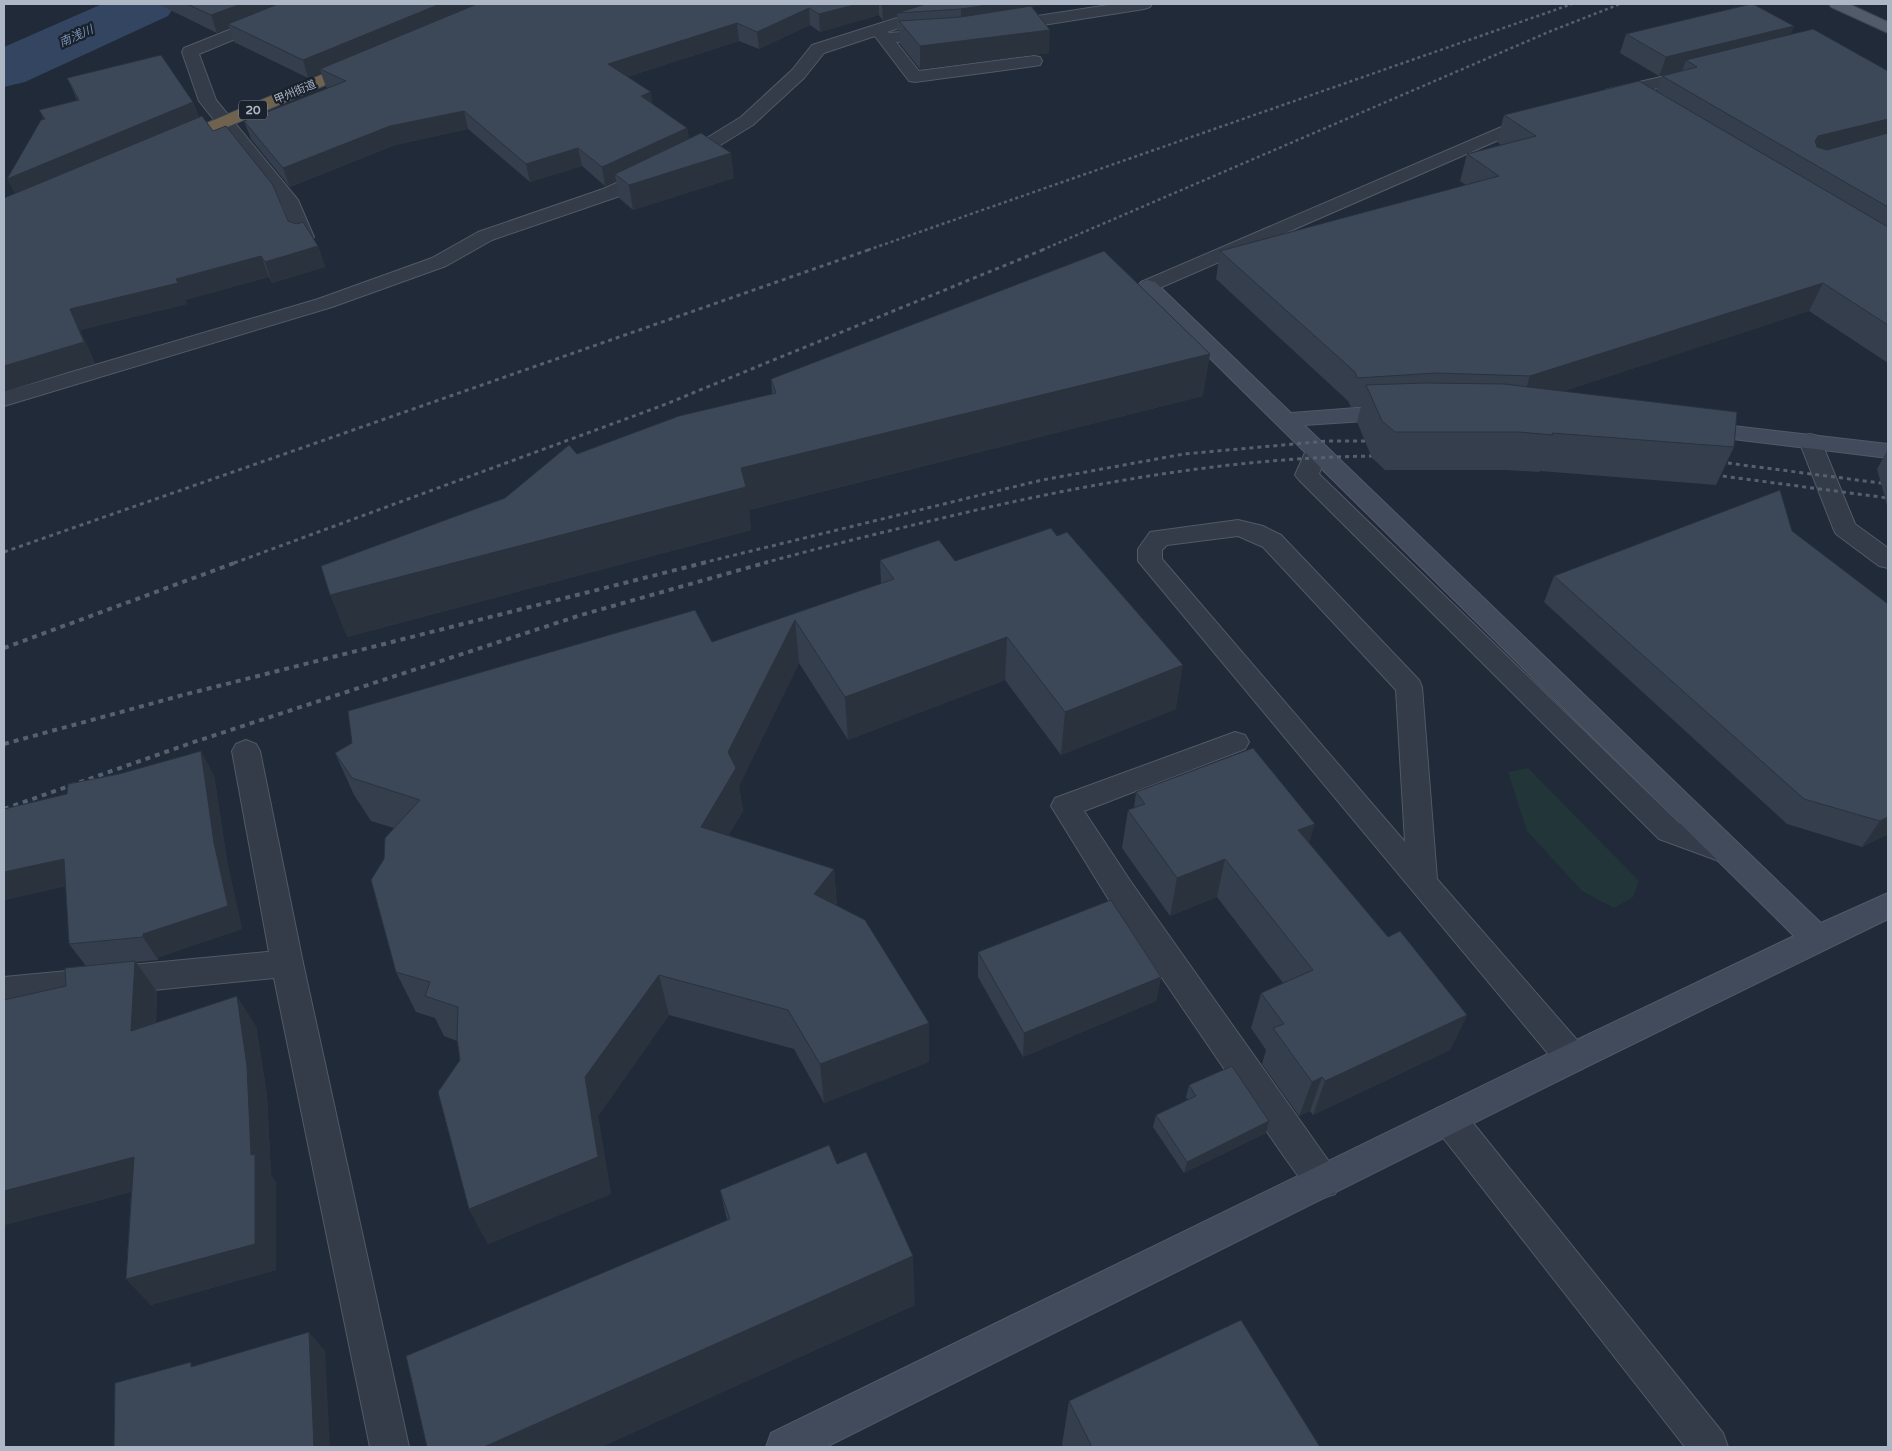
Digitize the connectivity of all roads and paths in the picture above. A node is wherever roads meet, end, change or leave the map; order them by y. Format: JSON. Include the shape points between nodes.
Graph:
{"nodes":[{"id":1,"x":306,"y":4,"type":"edge"},
{"id":2,"x":956,"y":4,"type":"edge"},
{"id":3,"x":1144,"y":4,"type":"edge"},
{"id":4,"x":1837,"y":4,"type":"edge"},
{"id":5,"x":990,"y":28,"type":"edge"},
{"id":6,"x":1888,"y":28,"type":"edge"},
{"id":7,"x":952,"y":33,"type":"edge"},
{"id":8,"x":882,"y":34,"type":"junction"},
{"id":9,"x":372,"y":59,"type":"edge"},
{"id":10,"x":1034,"y":61,"type":"dead end"},
{"id":11,"x":1714,"y":70,"type":"edge"},
{"id":12,"x":1620,"y":92,"type":"junction"},
{"id":13,"x":1593,"y":99,"type":"edge"},
{"id":14,"x":1645,"y":107,"type":"edge"},
{"id":15,"x":1548,"y":111,"type":"edge"},
{"id":16,"x":226,"y":122,"type":"junction"},
{"id":17,"x":162,"y":148,"type":"edge"},
{"id":18,"x":304,"y":237,"type":"edge"},
{"id":19,"x":192,"y":320,"type":"dead end"},
{"id":20,"x":199,"y":341,"type":"junction"},
{"id":21,"x":4,"y":400,"type":"edge"},
{"id":22,"x":1419,"y":411,"type":"edge"},
{"id":23,"x":1284,"y":420,"type":"junction"},
{"id":24,"x":1681,"y":427,"type":"edge"},
{"id":25,"x":1810,"y":441,"type":"junction"},
{"id":26,"x":1888,"y":451,"type":"edge"},
{"id":27,"x":1888,"y":560,"type":"edge"},
{"id":28,"x":1235,"y":742,"type":"dead end"},
{"id":29,"x":246,"y":752,"type":"dead end"},
{"id":30,"x":1422,"y":884,"type":"junction"},
{"id":31,"x":1888,"y":905,"type":"edge"},
{"id":32,"x":1817,"y":939,"type":"junction"},
{"id":33,"x":287,"y":963,"type":"junction"},
{"id":34,"x":4,"y":991,"type":"edge"},
{"id":35,"x":1572,"y":1058,"type":"junction"},
{"id":36,"x":1449,"y":1119,"type":"junction"},
{"id":37,"x":1323,"y":1182,"type":"junction"},
{"id":38,"x":390,"y":1447,"type":"edge"},
{"id":39,"x":784,"y":1447,"type":"edge"},
{"id":40,"x":1709,"y":1447,"type":"edge"}],
"edges":[{"from":1,"to":16,"type":"street","via":[[190,52],[208,101]]},
{"from":2,"to":8,"type":"street"},
{"from":3,"to":5,"type":"street"},
{"from":4,"to":6,"type":"main road"},
{"from":7,"to":8,"type":"street"},
{"from":8,"to":10,"type":"street","via":[[915,77]]},
{"from":8,"to":20,"type":"street","via":[[818,50],[798,74],[747,121],[685,159],[610,194],[485,236],[438,262]]},
{"from":9,"to":16,"type":"highway","name":"甲州街道","number":"20"},
{"from":11,"to":12,"type":"street"},
{"from":12,"to":13,"type":"street"},
{"from":12,"to":14,"type":"street"},
{"from":15,"to":23,"type":"street","via":[[1148,286]]},
{"from":16,"to":17,"type":"highway","name":"甲州街道","number":"20"},
{"from":16,"to":18,"type":"street","via":[[291,204]]},
{"from":19,"to":20,"type":"street"},
{"from":20,"to":21,"type":"street"},
{"from":22,"to":23,"type":"street"},
{"from":23,"to":32,"type":"street","via":[[1316,451],[1307,475],[1668,831],[1730,853]]},
{"from":24,"to":25,"type":"street"},
{"from":25,"to":26,"type":"street"},
{"from":25,"to":27,"type":"street","via":[[1845,528]]},
{"from":28,"to":37,"type":"street","via":[[1065,806]]},
{"from":29,"to":33,"type":"street"},
{"from":30,"to":30,"type":"street","via":[[1150,561],[1150,549],[1159,538],[1238,528],[1272,541],[1409,687]]},
{"from":30,"to":35,"type":"street"},
{"from":31,"to":32,"type":"street"},
{"from":32,"to":35,"type":"street"},
{"from":33,"to":34,"type":"street"},
{"from":33,"to":38,"type":"street"},
{"from":35,"to":36,"type":"street"},
{"from":36,"to":37,"type":"street"},
{"from":36,"to":40,"type":"street"},
{"from":37,"to":39,"type":"street"}]}
